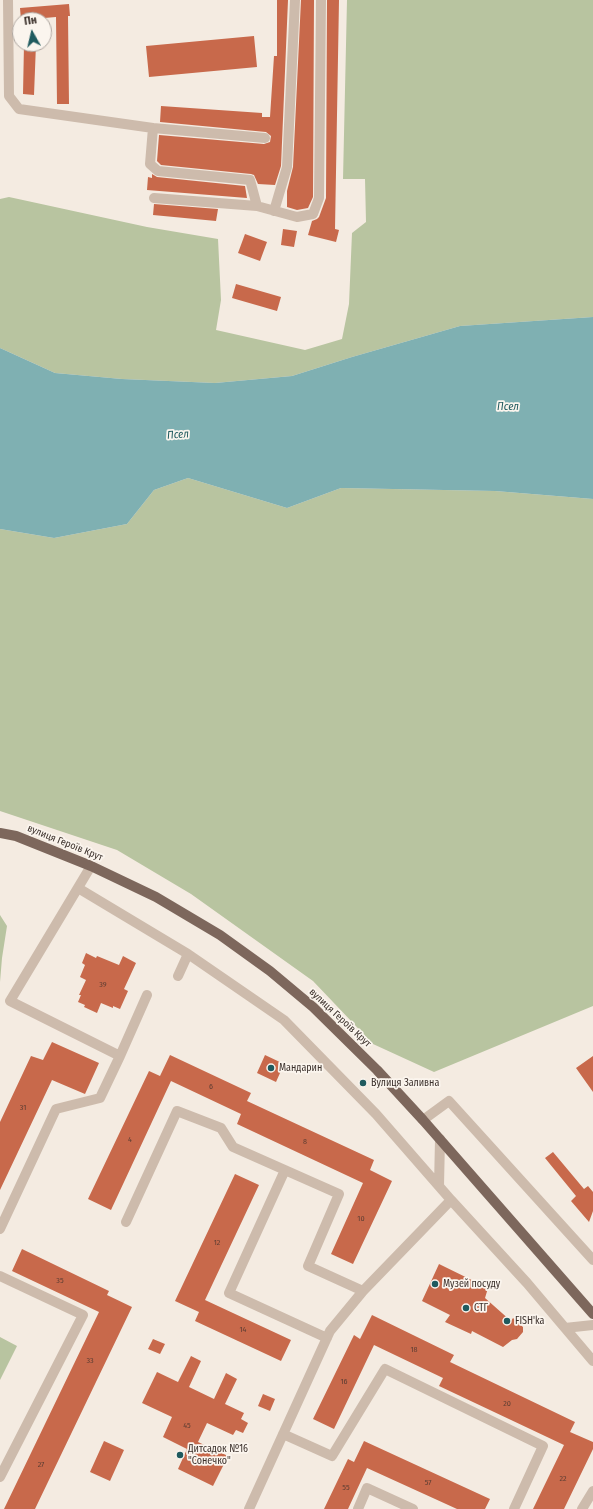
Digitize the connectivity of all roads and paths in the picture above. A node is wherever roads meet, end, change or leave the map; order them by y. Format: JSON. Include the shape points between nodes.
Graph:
{"nodes":[{"id":1,"x":8,"y":0,"type":"edge"},
{"id":2,"x":294,"y":0,"type":"edge"},
{"id":3,"x":321,"y":0,"type":"edge"},
{"id":4,"x":153,"y":128,"type":"junction"},
{"id":5,"x":265,"y":138,"type":"dead end"},
{"id":6,"x":154,"y":198,"type":"dead end"},
{"id":7,"x":257,"y":206,"type":"junction"},
{"id":8,"x":274,"y":211,"type":"junction"},
{"id":9,"x":0,"y":832,"type":"edge"},
{"id":10,"x":91,"y":866,"type":"junction"},
{"id":11,"x":78,"y":888,"type":"junction"},
{"id":12,"x":188,"y":954,"type":"junction"},
{"id":13,"x":178,"y":976,"type":"dead end"},
{"id":14,"x":147,"y":995,"type":"dead end"},
{"id":15,"x":120,"y":1056,"type":"junction"},
{"id":16,"x":423,"y":1120,"type":"junction"},
{"id":17,"x":440,"y":1139,"type":"junction"},
{"id":18,"x":285,"y":1170,"type":"junction"},
{"id":19,"x":439,"y":1186,"type":"junction"},
{"id":20,"x":451,"y":1200,"type":"junction"},
{"id":21,"x":126,"y":1222,"type":"dead end"},
{"id":22,"x":0,"y":1229,"type":"edge"},
{"id":23,"x":593,"y":1260,"type":"edge"},
{"id":24,"x":0,"y":1276,"type":"edge"},
{"id":25,"x":363,"y":1291,"type":"junction"},
{"id":26,"x":593,"y":1314,"type":"edge"},
{"id":27,"x":593,"y":1325,"type":"edge"},
{"id":28,"x":565,"y":1328,"type":"junction"},
{"id":29,"x":327,"y":1338,"type":"junction"},
{"id":30,"x":593,"y":1361,"type":"edge"},
{"id":31,"x":283,"y":1434,"type":"junction"},
{"id":32,"x":3,"y":1461,"type":"edge"},
{"id":33,"x":0,"y":1477,"type":"edge"},
{"id":34,"x":593,"y":1491,"type":"edge"},
{"id":35,"x":249,"y":1509,"type":"edge"},
{"id":36,"x":358,"y":1509,"type":"edge"},
{"id":37,"x":413,"y":1509,"type":"edge"},
{"id":38,"x":514,"y":1509,"type":"edge"},
{"id":39,"x":582,"y":1509,"type":"edge"}],
"edges":[{"from":1,"to":4,"type":"lane","via":[[9,96],[19,109]]},
{"from":2,"to":8,"type":"lane","via":[[287,167]]},
{"from":3,"to":8,"type":"lane","via":[[319,198],[313,214],[297,217]]},
{"from":4,"to":5,"type":"lane"},
{"from":4,"to":7,"type":"lane","via":[[150,164],[158,171],[250,180]]},
{"from":6,"to":7,"type":"lane"},
{"from":7,"to":8,"type":"lane"},
{"from":9,"to":10,"type":"main road","name":"вулиця Героїв Крут"},
{"from":10,"to":11,"type":"lane"},
{"from":10,"to":16,"type":"main road","name":"вулиця Героїв Крут","via":[[156,897],[220,935],[270,971],[361,1053]]},
{"from":11,"to":12,"type":"lane"},
{"from":11,"to":15,"type":"lane","via":[[10,1001]]},
{"from":12,"to":13,"type":"lane"},
{"from":12,"to":19,"type":"lane","via":[[284,1020],[376,1114]]},
{"from":14,"to":15,"type":"lane"},
{"from":15,"to":22,"type":"lane","via":[[100,1098],[56,1109]]},
{"from":16,"to":17,"type":"main road","name":"вулиця Героїв Крут"},
{"from":16,"to":23,"type":"lane","via":[[449,1101]]},
{"from":17,"to":19,"type":"lane"},
{"from":17,"to":26,"type":"main road","name":"вулиця Героїв Крут"},
{"from":18,"to":21,"type":"lane","via":[[233,1147],[221,1128],[177,1111]]},
{"from":18,"to":25,"type":"lane","via":[[339,1194],[308,1266]]},
{"from":18,"to":29,"type":"lane","via":[[229,1293]]},
{"from":19,"to":20,"type":"lane"},
{"from":20,"to":25,"type":"lane"},
{"from":20,"to":28,"type":"lane"},
{"from":24,"to":32,"type":"lane","via":[[83,1315]]},
{"from":25,"to":29,"type":"lane"},
{"from":27,"to":28,"type":"lane"},
{"from":28,"to":30,"type":"lane"},
{"from":29,"to":31,"type":"lane"},
{"from":31,"to":35,"type":"lane"},
{"from":31,"to":38,"type":"lane","via":[[332,1456],[385,1369],[543,1446]]},
{"from":32,"to":33,"type":"lane"},
{"from":34,"to":39,"type":"lane"},
{"from":36,"to":37,"type":"lane","via":[[367,1488]]}]}
